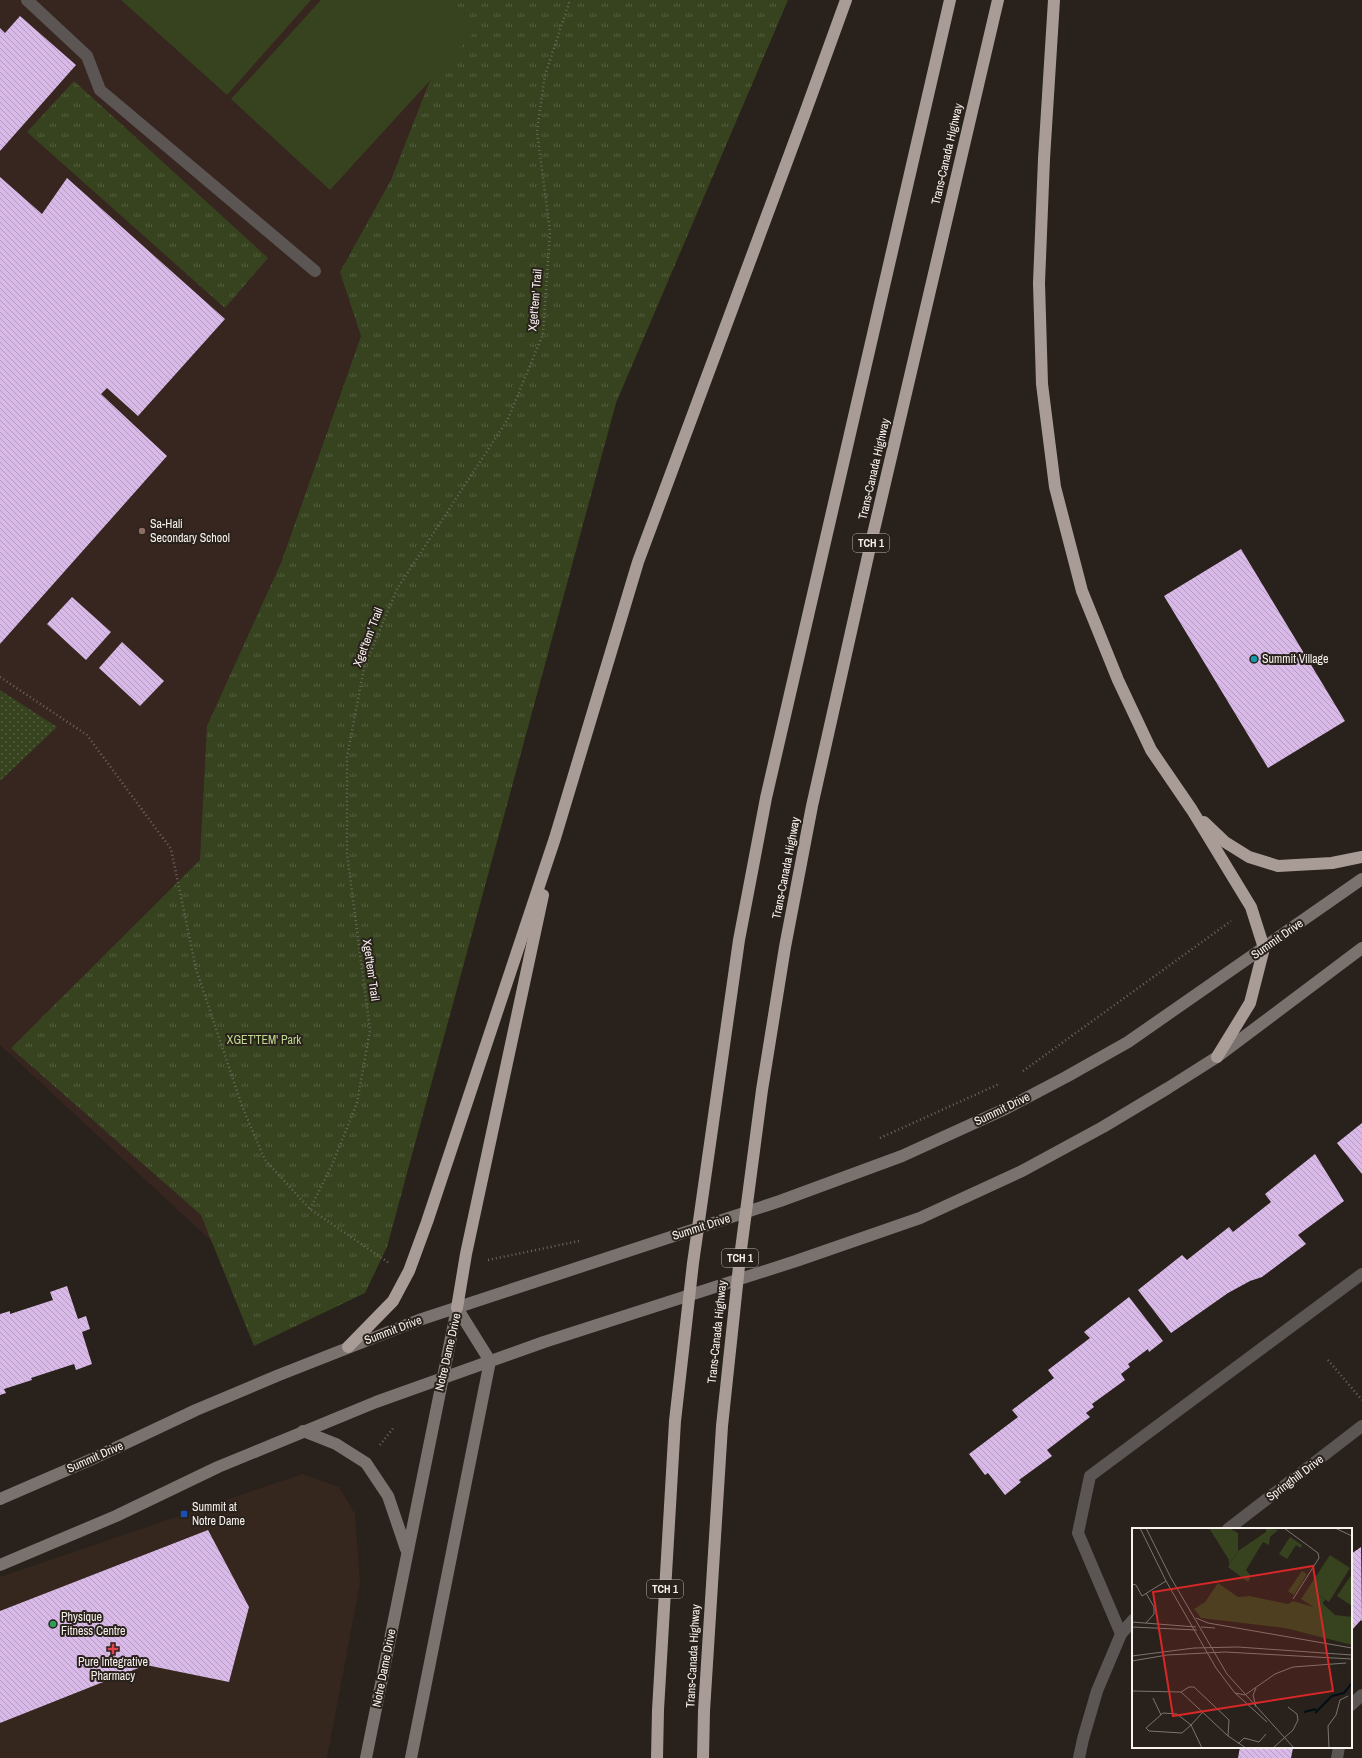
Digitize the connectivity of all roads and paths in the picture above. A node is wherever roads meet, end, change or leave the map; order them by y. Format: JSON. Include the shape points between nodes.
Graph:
{"nodes":[{"id":1,"x":27,"y":0,"type":"edge"},
{"id":2,"x":570,"y":0,"type":"edge"},
{"id":3,"x":846,"y":0,"type":"edge"},
{"id":4,"x":950,"y":0,"type":"edge"},
{"id":5,"x":998,"y":0,"type":"edge"},
{"id":6,"x":1054,"y":0,"type":"edge"},
{"id":7,"x":315,"y":271,"type":"dead end"},
{"id":8,"x":0,"y":677,"type":"edge"},
{"id":9,"x":1192,"y":810,"type":"junction"},
{"id":10,"x":555,"y":838,"type":"junction"},
{"id":11,"x":1362,"y":857,"type":"edge"},
{"id":12,"x":1362,"y":879,"type":"edge"},
{"id":13,"x":1229,"y":922,"type":"dead end"},
{"id":14,"x":1264,"y":948,"type":"junction"},
{"id":15,"x":1362,"y":948,"type":"edge"},
{"id":16,"x":1217,"y":1057,"type":"junction"},
{"id":17,"x":1018,"y":1076,"type":"dead end"},
{"id":18,"x":1003,"y":1082,"type":"dead end"},
{"id":19,"x":879,"y":1138,"type":"dead end"},
{"id":20,"x":310,"y":1209,"type":"junction"},
{"id":21,"x":584,"y":1240,"type":"dead end"},
{"id":22,"x":500,"y":1256,"type":"dead end"},
{"id":23,"x":392,"y":1264,"type":"dead end"},
{"id":24,"x":1362,"y":1274,"type":"edge"},
{"id":25,"x":457,"y":1308,"type":"junction"},
{"id":26,"x":348,"y":1347,"type":"junction"},
{"id":27,"x":1328,"y":1360,"type":"dead end"},
{"id":28,"x":490,"y":1361,"type":"junction"},
{"id":29,"x":441,"y":1378,"type":"junction"},
{"id":30,"x":1362,"y":1400,"type":"edge"},
{"id":31,"x":1362,"y":1426,"type":"edge"},
{"id":32,"x":394,"y":1427,"type":"dead end"},
{"id":33,"x":303,"y":1431,"type":"junction"},
{"id":34,"x":375,"y":1451,"type":"dead end"},
{"id":35,"x":0,"y":1499,"type":"edge"},
{"id":36,"x":1229,"y":1528,"type":"edge"},
{"id":37,"x":406,"y":1551,"type":"junction"},
{"id":38,"x":0,"y":1565,"type":"edge"},
{"id":39,"x":1132,"y":1621,"type":"edge"},
{"id":40,"x":1121,"y":1634,"type":"junction"},
{"id":41,"x":1362,"y":1694,"type":"edge"},
{"id":42,"x":1352,"y":1704,"type":"edge"},
{"id":43,"x":1339,"y":1748,"type":"edge"},
{"id":44,"x":366,"y":1758,"type":"edge"},
{"id":45,"x":411,"y":1758,"type":"edge"},
{"id":46,"x":657,"y":1758,"type":"edge"},
{"id":47,"x":703,"y":1758,"type":"edge"},
{"id":48,"x":1079,"y":1758,"type":"edge"},
{"id":49,"x":1337,"y":1758,"type":"edge"}],
"edges":[{"from":1,"to":7,"type":"street","via":[[87,56],[100,90]]},
{"from":2,"to":20,"type":"path","name":"Xget'tem' Trail","via":[[545,75],[537,131],[550,232],[543,334],[508,419],[397,589],[364,668],[347,757],[347,854],[370,1030],[357,1103],[332,1165]]},
{"from":3,"to":10,"type":"highway","via":[[638,562]]},
{"from":4,"to":46,"type":"highway","number":"TCH 1","via":[[766,798],[739,940],[693,1263],[675,1421]]},
{"from":5,"to":47,"type":"highway","name":"Trans-Canada Highway","number":"TCH 1","via":[[872,539],[812,806],[785,947],[762,1090],[740,1257],[722,1426]]},
{"from":6,"to":9,"type":"highway","via":[[1039,283],[1042,384],[1055,487],[1082,591],[1118,680],[1151,750]]},
{"from":8,"to":20,"type":"path","via":[[87,735],[171,849],[196,969],[242,1106],[266,1160]]},
{"from":9,"to":11,"type":"highway","via":[[1225,842],[1249,857],[1278,866],[1332,863]]},
{"from":9,"to":14,"type":"highway","via":[[1251,907]]},
{"from":10,"to":25,"type":"highway","via":[[466,1254]]},
{"from":10,"to":26,"type":"highway","via":[[409,1271],[394,1301]]},
{"from":12,"to":14,"type":"main road","name":"Summit Drive"},
{"from":13,"to":17,"type":"path"},
{"from":14,"to":16,"type":"highway","via":[[1250,1003]]},
{"from":14,"to":25,"type":"main road","name":"Summit Drive","via":[[1128,1042],[1066,1078],[902,1156],[780,1201]]},
{"from":15,"to":16,"type":"main road"},
{"from":16,"to":28,"type":"main road","via":[[1103,1127],[1022,1171],[920,1218]]},
{"from":18,"to":19,"type":"path"},
{"from":20,"to":23,"type":"path"},
{"from":21,"to":22,"type":"path"},
{"from":24,"to":40,"type":"street","via":[[1090,1476],[1078,1533]]},
{"from":25,"to":26,"type":"main road","name":"Summit Drive"},
{"from":25,"to":28,"type":"main road","name":"Notre Dame Drive"},
{"from":25,"to":29,"type":"main road","name":"Notre Dame Drive"},
{"from":26,"to":35,"type":"main road","name":"Summit Drive","via":[[196,1410]]},
{"from":27,"to":30,"type":"path"},
{"from":28,"to":29,"type":"main road"},
{"from":28,"to":45,"type":"main road"},
{"from":29,"to":33,"type":"main road"},
{"from":29,"to":37,"type":"main road","name":"Notre Dame Drive"},
{"from":31,"to":36,"type":"street","name":"Springhill Drive"},
{"from":32,"to":34,"type":"path"},
{"from":33,"to":37,"type":"main road","via":[[336,1444],[366,1463],[388,1496]]},
{"from":33,"to":38,"type":"main road","via":[[218,1467],[116,1516]]},
{"from":37,"to":44,"type":"main road","name":"Notre Dame Drive"},
{"from":39,"to":40,"type":"street"},
{"from":40,"to":48,"type":"street","via":[[1097,1692]]},
{"from":41,"to":42,"type":"street"},
{"from":43,"to":49,"type":"street"}]}
